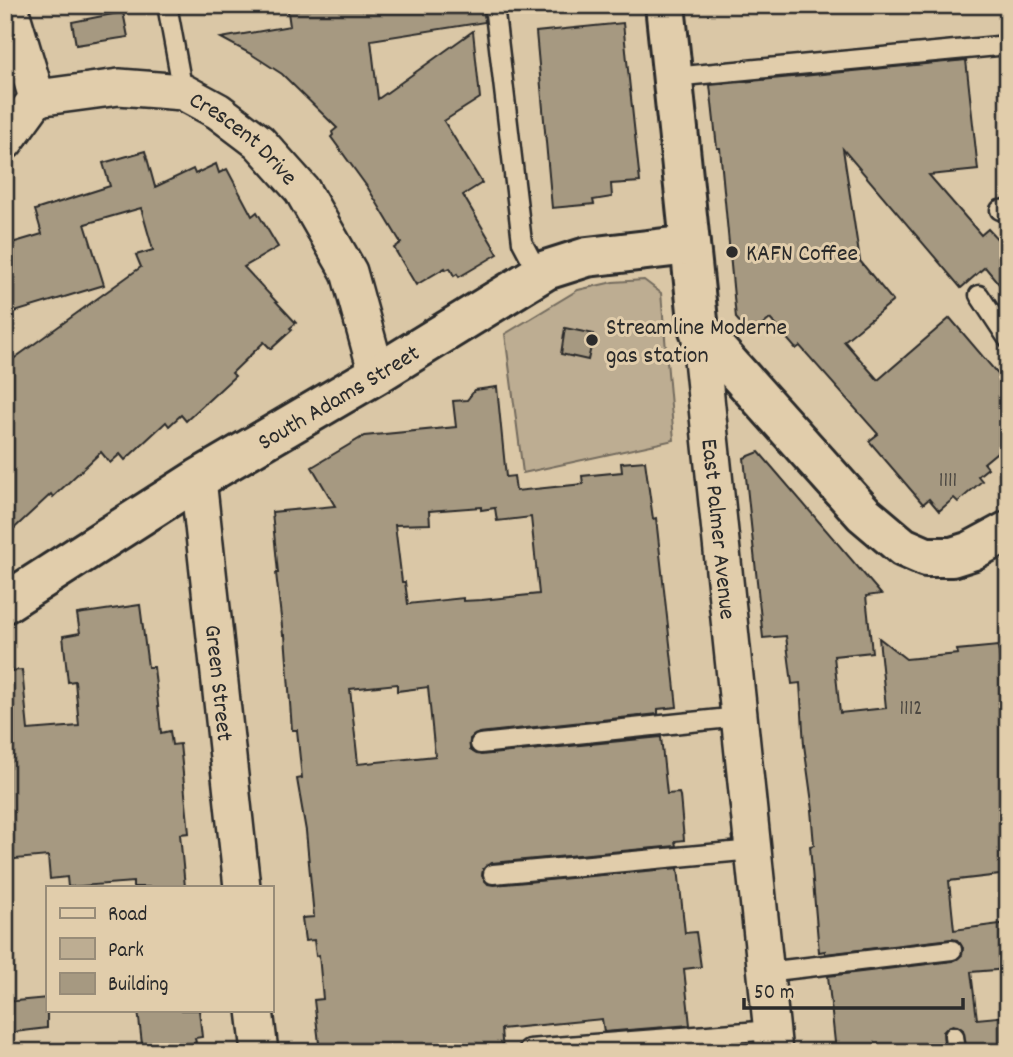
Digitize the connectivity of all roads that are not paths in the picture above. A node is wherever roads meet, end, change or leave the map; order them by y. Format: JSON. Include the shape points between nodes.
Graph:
{"nodes":[{"id":1,"x":9,"y":5,"type":"edge"},
{"id":2,"x":167,"y":5,"type":"edge"},
{"id":3,"x":494,"y":5,"type":"edge"},
{"id":4,"x":665,"y":5,"type":"edge"},
{"id":5,"x":1008,"y":45,"type":"edge"},
{"id":6,"x":673,"y":77,"type":"junction"},
{"id":7,"x":183,"y":92,"type":"junction"},
{"id":8,"x":37,"y":98,"type":"junction"},
{"id":9,"x":5,"y":142,"type":"edge"},
{"id":10,"x":690,"y":245,"type":"junction"},
{"id":11,"x":539,"y":274,"type":"junction"},
{"id":12,"x":979,"y":295,"type":"dead end"},
{"id":13,"x":699,"y":330,"type":"junction"},
{"id":14,"x":1008,"y":339,"type":"edge"},
{"id":15,"x":377,"y":374,"type":"junction"},
{"id":16,"x":198,"y":479,"type":"junction"},
{"id":17,"x":1008,"y":531,"type":"edge"},
{"id":18,"x":5,"y":603,"type":"edge"},
{"id":19,"x":739,"y":718,"type":"junction"},
{"id":20,"x":480,"y":744,"type":"dead end"},
{"id":21,"x":753,"y":850,"type":"junction"},
{"id":22,"x":493,"y":874,"type":"dead end"},
{"id":23,"x":242,"y":886,"type":"edge"},
{"id":24,"x":952,"y":950,"type":"dead end"},
{"id":25,"x":766,"y":972,"type":"junction"},
{"id":26,"x":255,"y":1012,"type":"edge"},
{"id":27,"x":773,"y":1041,"type":"edge"},
{"id":28,"x":529,"y":1049,"type":"dead end"},
{"id":29,"x":260,"y":1052,"type":"edge"}],
"edges":[{"from":1,"to":8,"type":"street"},
{"from":2,"to":7,"type":"lane"},
{"from":3,"to":11,"type":"lane","via":[[522,242]]},
{"from":4,"to":6,"type":"street","name":"East Palmer Avenue"},
{"from":5,"to":6,"type":"lane"},
{"from":6,"to":10,"type":"street","name":"East Palmer Avenue"},
{"from":7,"to":8,"type":"street","name":"Crescent Drive","via":[[119,87]]},
{"from":7,"to":15,"type":"street","name":"Crescent Drive","via":[[259,142],[302,190],[349,272]]},
{"from":8,"to":9,"type":"street"},
{"from":10,"to":11,"type":"street","name":"South Adams Street","via":[[587,257]]},
{"from":10,"to":13,"type":"street","name":"East Palmer Avenue"},
{"from":11,"to":15,"type":"street","name":"South Adams Street"},
{"from":12,"to":14,"type":"lane"},
{"from":13,"to":17,"type":"street","via":[[864,514],[902,547],[926,556],[952,557]]},
{"from":13,"to":19,"type":"street","name":"East Palmer Avenue"},
{"from":15,"to":16,"type":"street","name":"South Adams Street"},
{"from":16,"to":18,"type":"street","name":"South Adams Street"},
{"from":16,"to":23,"type":"street","name":"Green Street"},
{"from":19,"to":20,"type":"lane"},
{"from":19,"to":21,"type":"street","name":"East Palmer Avenue"},
{"from":21,"to":22,"type":"lane"},
{"from":21,"to":25,"type":"street","name":"East Palmer Avenue"},
{"from":24,"to":25,"type":"lane"},
{"from":25,"to":27,"type":"street","name":"East Palmer Avenue"},
{"from":26,"to":29,"type":"street"},
{"from":27,"to":28,"type":"lane"}]}
